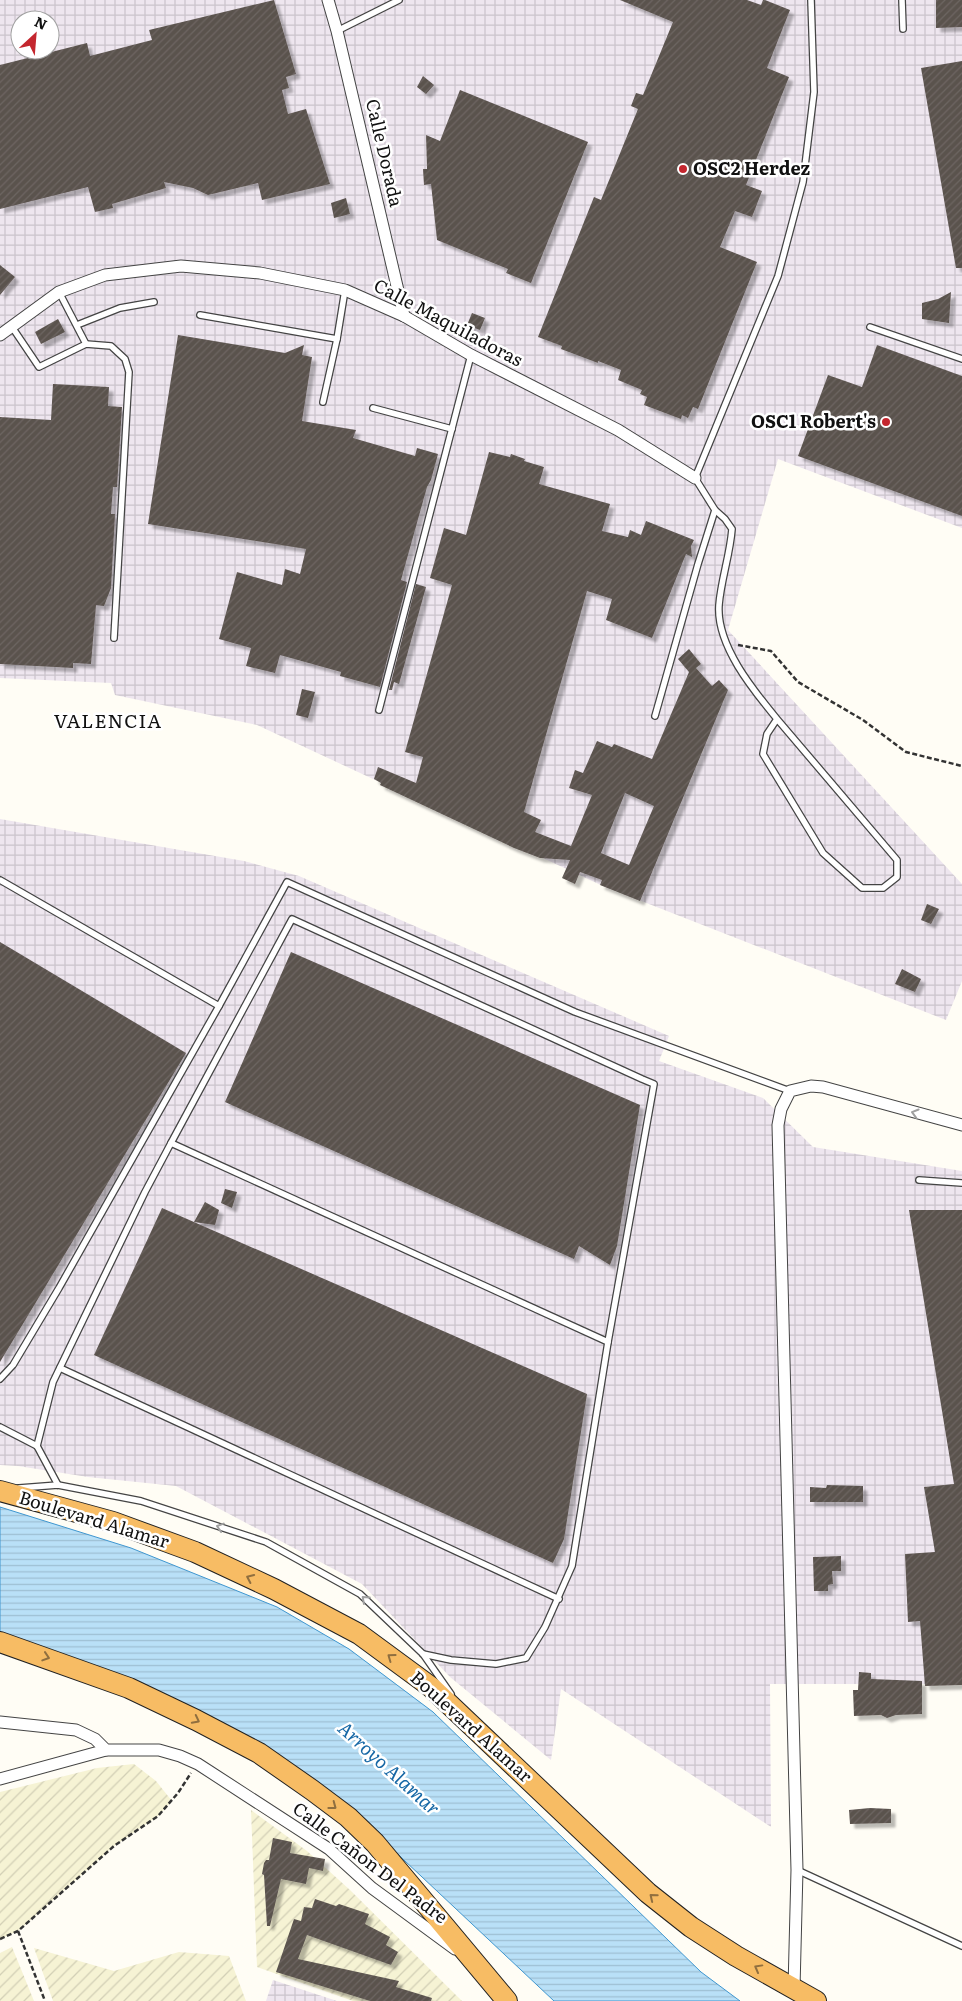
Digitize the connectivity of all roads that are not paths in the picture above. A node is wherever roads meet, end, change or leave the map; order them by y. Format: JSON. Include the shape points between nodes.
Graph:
{"nodes":[{"id":1,"x":328,"y":0,"type":"edge"},
{"id":2,"x":399,"y":0,"type":"edge"},
{"id":3,"x":811,"y":0,"type":"edge"},
{"id":4,"x":902,"y":0,"type":"edge"},
{"id":5,"x":903,"y":29,"type":"dead end"},
{"id":6,"x":337,"y":31,"type":"junction"},
{"id":7,"x":345,"y":290,"type":"junction"},
{"id":8,"x":60,"y":292,"type":"junction"},
{"id":9,"x":154,"y":302,"type":"dead end"},
{"id":10,"x":200,"y":315,"type":"dead end"},
{"id":11,"x":404,"y":316,"type":"junction"},
{"id":12,"x":77,"y":325,"type":"junction"},
{"id":13,"x":12,"y":327,"type":"junction"},
{"id":14,"x":870,"y":327,"type":"dead end"},
{"id":15,"x":0,"y":336,"type":"edge"},
{"id":16,"x":337,"y":339,"type":"junction"},
{"id":17,"x":86,"y":344,"type":"junction"},
{"id":18,"x":471,"y":356,"type":"junction"},
{"id":19,"x":962,"y":359,"type":"edge"},
{"id":20,"x":323,"y":402,"type":"dead end"},
{"id":21,"x":373,"y":408,"type":"dead end"},
{"id":22,"x":452,"y":429,"type":"junction"},
{"id":23,"x":696,"y":478,"type":"junction"},
{"id":24,"x":715,"y":510,"type":"junction"},
{"id":25,"x":114,"y":638,"type":"dead end"},
{"id":26,"x":379,"y":710,"type":"dead end"},
{"id":27,"x":655,"y":716,"type":"dead end"},
{"id":28,"x":778,"y":719,"type":"junction"},
{"id":29,"x":0,"y":880,"type":"edge"},
{"id":30,"x":219,"y":1006,"type":"junction"},
{"id":31,"x":790,"y":1091,"type":"junction"},
{"id":32,"x":962,"y":1125,"type":"edge"},
{"id":33,"x":171,"y":1143,"type":"junction"},
{"id":34,"x":919,"y":1180,"type":"dead end"},
{"id":35,"x":962,"y":1183,"type":"edge"},
{"id":36,"x":608,"y":1342,"type":"junction"},
{"id":37,"x":60,"y":1368,"type":"junction"},
{"id":38,"x":0,"y":1379,"type":"edge"},
{"id":39,"x":0,"y":1428,"type":"edge"},
{"id":40,"x":37,"y":1446,"type":"junction"},
{"id":41,"x":58,"y":1485,"type":"junction"},
{"id":42,"x":0,"y":1490,"type":"edge"},
{"id":43,"x":559,"y":1600,"type":"junction"},
{"id":44,"x":0,"y":1642,"type":"edge"},
{"id":45,"x":423,"y":1654,"type":"junction"},
{"id":46,"x":0,"y":1722,"type":"edge"},
{"id":47,"x":475,"y":1728,"type":"junction"},
{"id":48,"x":106,"y":1750,"type":"junction"},
{"id":49,"x":0,"y":1779,"type":"edge"},
{"id":50,"x":797,"y":1870,"type":"junction"},
{"id":51,"x":962,"y":1946,"type":"edge"},
{"id":52,"x":472,"y":1962,"type":"junction"},
{"id":53,"x":794,"y":1988,"type":"junction"},
{"id":54,"x":507,"y":2001,"type":"edge"},
{"id":55,"x":816,"y":2001,"type":"edge"}],
"edges":[{"from":1,"to":6,"type":"street","name":"Calle Dorada"},
{"from":2,"to":6,"type":"lane"},
{"from":3,"to":23,"type":"lane","via":[[814,92],[804,182],[778,276]]},
{"from":4,"to":5,"type":"lane"},
{"from":6,"to":11,"type":"street","name":"Calle Dorada"},
{"from":7,"to":8,"type":"street","name":"Calle Maquiladoras","via":[[260,274],[181,266],[105,275]]},
{"from":7,"to":11,"type":"street","name":"Calle Maquiladoras"},
{"from":7,"to":16,"type":"lane"},
{"from":8,"to":12,"type":"lane"},
{"from":8,"to":13,"type":"street","name":"Calle Maquiladoras"},
{"from":9,"to":12,"type":"lane","via":[[120,308]]},
{"from":10,"to":16,"type":"lane"},
{"from":11,"to":18,"type":"street","name":"Calle Maquiladoras"},
{"from":12,"to":17,"type":"lane"},
{"from":13,"to":15,"type":"street","name":"Calle Maquiladoras"},
{"from":13,"to":17,"type":"lane","via":[[39,367]]},
{"from":14,"to":19,"type":"lane"},
{"from":16,"to":20,"type":"lane"},
{"from":17,"to":25,"type":"lane","via":[[111,346],[125,359],[129,372]]},
{"from":18,"to":22,"type":"lane"},
{"from":18,"to":23,"type":"street","name":"Calle Maquiladoras","via":[[618,430]]},
{"from":21,"to":22,"type":"lane"},
{"from":22,"to":26,"type":"lane"},
{"from":23,"to":24,"type":"lane"},
{"from":24,"to":27,"type":"lane"},
{"from":24,"to":28,"type":"lane","via":[[732,529],[718,619],[730,652]]},
{"from":28,"to":28,"type":"lane","via":[[766,734],[763,754],[823,853],[862,888],[883,888],[897,877],[897,860]]},
{"from":29,"to":30,"type":"lane"},
{"from":30,"to":31,"type":"lane","via":[[288,882],[575,1012]]},
{"from":30,"to":38,"type":"lane","via":[[59,1288],[13,1365]]},
{"from":32,"to":31,"type":"street","one_way":true,"via":[[823,1087],[810,1086]]},
{"from":31,"to":50,"type":"street","via":[[781,1108],[778,1125]]},
{"from":33,"to":36,"type":"lane"},
{"from":33,"to":36,"type":"lane","via":[[292,919],[654,1084]]},
{"from":33,"to":37,"type":"lane"},
{"from":34,"to":35,"type":"lane"},
{"from":36,"to":43,"type":"lane","via":[[572,1566]]},
{"from":37,"to":40,"type":"lane","via":[[53,1382]]},
{"from":37,"to":43,"type":"lane"},
{"from":39,"to":40,"type":"lane"},
{"from":40,"to":41,"type":"lane"},
{"from":41,"to":42,"type":"lane"},
{"from":45,"to":41,"type":"lane","one_way":true,"via":[[360,1594],[266,1542],[141,1501]]},
{"from":47,"to":42,"type":"highway","name":"Boulevard Alamar","one_way":true,"via":[[432,1687],[359,1634],[274,1589],[195,1552],[113,1522]]},
{"from":43,"to":45,"type":"lane","via":[[526,1658],[496,1664]]},
{"from":44,"to":52,"type":"highway","one_way":true,"via":[[129,1688],[258,1753],[348,1817],[375,1843]]},
{"from":45,"to":47,"type":"lane"},
{"from":46,"to":48,"type":"street","via":[[76,1730],[95,1738]]},
{"from":53,"to":47,"type":"highway","name":"Boulevard Alamar","one_way":true,"via":[[691,1927],[648,1893]]},
{"from":48,"to":49,"type":"street","name":"Calle Cañon Del Padre"},
{"from":48,"to":52,"type":"street","name":"Calle Cañon Del Padre","via":[[159,1750],[198,1764],[329,1849],[372,1888]]},
{"from":50,"to":51,"type":"lane"},
{"from":50,"to":53,"type":"street"},
{"from":52,"to":54,"type":"highway"},
{"from":53,"to":55,"type":"highway","name":"Boulevard Alamar"}]}
